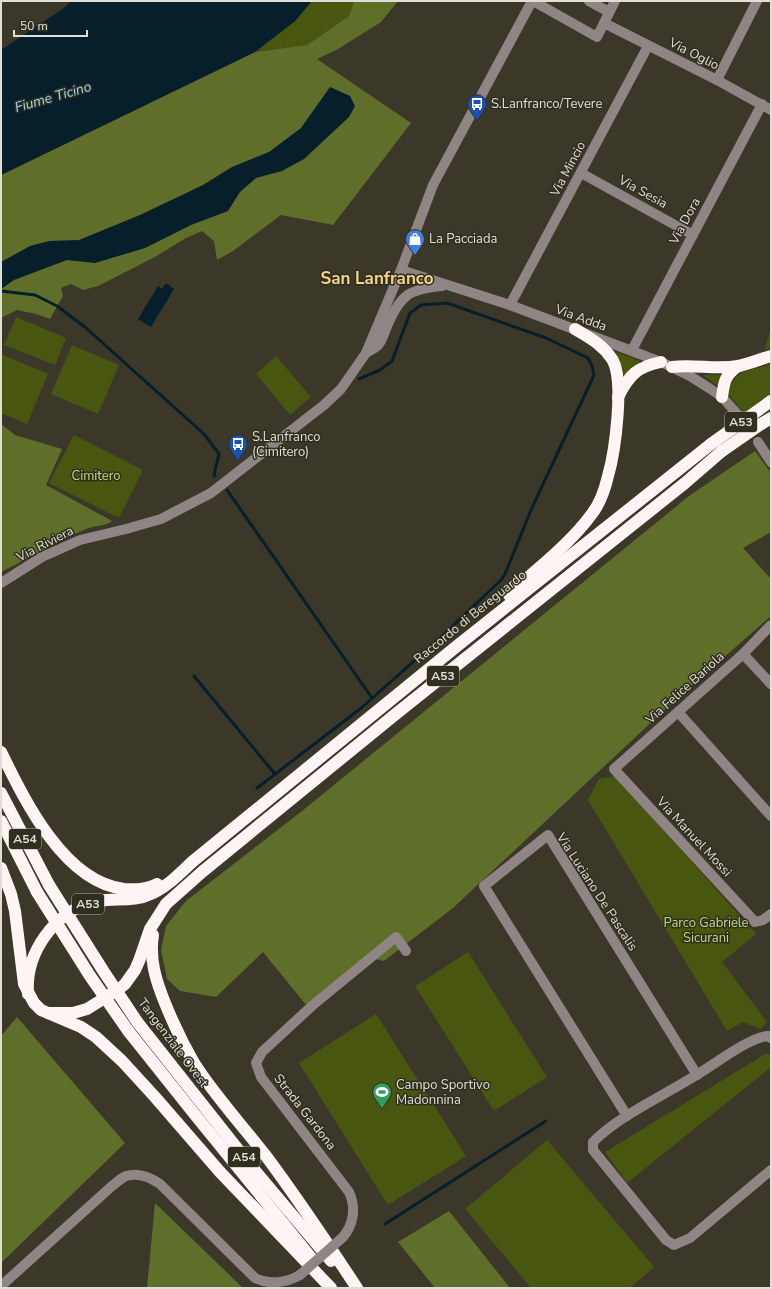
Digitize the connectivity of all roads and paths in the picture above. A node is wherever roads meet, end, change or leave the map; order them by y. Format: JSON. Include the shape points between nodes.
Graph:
{"nodes":[{"id":1,"x":532,"y":1,"type":"edge"},
{"id":2,"x":589,"y":1,"type":"edge"},
{"id":3,"x":615,"y":1,"type":"edge"},
{"id":4,"x":757,"y":1,"type":"edge"},
{"id":5,"x":609,"y":12,"type":"junction"},
{"id":6,"x":604,"y":23,"type":"junction"},
{"id":7,"x":648,"y":46,"type":"junction"},
{"id":8,"x":717,"y":80,"type":"junction"},
{"id":9,"x":762,"y":104,"type":"junction"},
{"id":10,"x":771,"y":110,"type":"edge"},
{"id":11,"x":581,"y":173,"type":"junction"},
{"id":12,"x":693,"y":235,"type":"junction"},
{"id":13,"x":401,"y":270,"type":"junction"},
{"id":14,"x":446,"y":286,"type":"junction"},
{"id":15,"x":510,"y":305,"type":"junction"},
{"id":16,"x":575,"y":329,"type":"junction"},
{"id":17,"x":632,"y":350,"type":"junction"},
{"id":18,"x":366,"y":353,"type":"junction"},
{"id":19,"x":771,"y":356,"type":"edge"},
{"id":20,"x":661,"y":362,"type":"junction"},
{"id":21,"x":738,"y":366,"type":"junction"},
{"id":22,"x":672,"y":367,"type":"junction"},
{"id":23,"x":722,"y":397,"type":"junction"},
{"id":24,"x":618,"y":398,"type":"junction"},
{"id":25,"x":771,"y":400,"type":"edge"},
{"id":26,"x":739,"y":416,"type":"dead end"},
{"id":27,"x":767,"y":425,"type":"edge"},
{"id":28,"x":758,"y":442,"type":"dead end"},
{"id":29,"x":771,"y":462,"type":"edge"},
{"id":30,"x":1,"y":583,"type":"edge"},
{"id":31,"x":771,"y":626,"type":"edge"},
{"id":32,"x":457,"y":646,"type":"junction"},
{"id":33,"x":743,"y":654,"type":"junction"},
{"id":34,"x":771,"y":684,"type":"edge"},
{"id":35,"x":678,"y":712,"type":"junction"},
{"id":36,"x":1,"y":752,"type":"edge"},
{"id":37,"x":614,"y":769,"type":"joint"},
{"id":38,"x":1,"y":793,"type":"edge"},
{"id":39,"x":771,"y":816,"type":"edge"},
{"id":40,"x":1,"y":821,"type":"edge"},
{"id":41,"x":192,"y":862,"type":"junction"},
{"id":42,"x":1,"y":868,"type":"edge"},
{"id":43,"x":159,"y":914,"type":"junction"},
{"id":44,"x":771,"y":914,"type":"edge"},
{"id":45,"x":406,"y":951,"type":"dead end"},
{"id":46,"x":28,"y":994,"type":"junction"},
{"id":47,"x":48,"y":1014,"type":"junction"},
{"id":48,"x":771,"y":1038,"type":"edge"},
{"id":49,"x":697,"y":1075,"type":"junction"},
{"id":50,"x":627,"y":1116,"type":"junction"},
{"id":51,"x":771,"y":1170,"type":"edge"},
{"id":52,"x":1,"y":1286,"type":"edge"},
{"id":53,"x":331,"y":1288,"type":"edge"},
{"id":54,"x":336,"y":1288,"type":"edge"},
{"id":55,"x":354,"y":1288,"type":"edge"},
{"id":56,"x":358,"y":1288,"type":"edge"}],
"edges":[{"from":1,"to":6,"type":"street","via":[[597,36]]},
{"from":1,"to":13,"type":"street","via":[[433,185]]},
{"from":2,"to":5,"type":"street"},
{"from":3,"to":5,"type":"street"},
{"from":4,"to":8,"type":"street"},
{"from":5,"to":6,"type":"street"},
{"from":6,"to":7,"type":"street","name":"Via Oglio"},
{"from":7,"to":8,"type":"street","name":"Via Oglio"},
{"from":7,"to":11,"type":"street","name":"Via Mincio"},
{"from":8,"to":9,"type":"street","name":"Via Oglio"},
{"from":9,"to":10,"type":"street","name":"Via Oglio"},
{"from":9,"to":12,"type":"street","name":"Via Dora"},
{"from":11,"to":12,"type":"street","name":"Via Sesia"},
{"from":11,"to":15,"type":"street","name":"Via Mincio"},
{"from":12,"to":17,"type":"street","name":"Via Dora"},
{"from":13,"to":14,"type":"street","name":"Via Adda"},
{"from":13,"to":18,"type":"street"},
{"from":14,"to":15,"type":"street","name":"Via Adda"},
{"from":14,"to":18,"type":"street","via":[[426,288],[408,294],[394,310],[379,345]]},
{"from":15,"to":16,"type":"street","name":"Via Adda"},
{"from":16,"to":17,"type":"street","name":"Via Adda"},
{"from":16,"to":24,"type":"highway","via":[[600,344],[613,360]]},
{"from":17,"to":20,"type":"street","name":"Via Adda"},
{"from":18,"to":30,"type":"street","name":"Via Riviera","via":[[341,389],[324,405],[211,493],[161,519],[80,540],[42,558]]},
{"from":19,"to":21,"type":"highway"},
{"from":20,"to":22,"type":"street","name":"Via Adda"},
{"from":20,"to":24,"type":"highway","via":[[634,372]]},
{"from":21,"to":22,"type":"highway"},
{"from":21,"to":23,"type":"highway","via":[[725,380]]},
{"from":22,"to":23,"type":"street","name":"Via Adda"},
{"from":23,"to":26,"type":"street","name":"Via Adda"},
{"from":24,"to":32,"type":"highway","via":[[612,459],[603,493],[592,514],[580,529]]},
{"from":25,"to":32,"type":"highway","name":"Raccordo di Bereguardo","number":"A53","bridge":true,"via":[[711,444]]},
{"from":27,"to":43,"type":"highway","number":"A53","bridge":true,"via":[[685,483],[397,713],[202,872],[166,904]]},
{"from":28,"to":29,"type":"street"},
{"from":31,"to":33,"type":"street","name":"Via Felice Bariola"},
{"from":32,"to":41,"type":"highway","name":"Raccordo di Bereguardo","number":"A53"},
{"from":33,"to":34,"type":"street"},
{"from":33,"to":35,"type":"street","name":"Via Felice Bariola"},
{"from":35,"to":37,"type":"street","name":"Via Felice Bariola"},
{"from":35,"to":39,"type":"street"},
{"from":36,"to":41,"type":"highway","via":[[37,817],[58,848],[90,877],[119,888],[148,888]]},
{"from":37,"to":44,"type":"street","name":"Via Manuel Mossi","via":[[755,922]]},
{"from":38,"to":55,"type":"highway","name":"Tangenziale Ovest","number":"A54","bridge":true,"via":[[49,885],[138,1023]]},
{"from":40,"to":54,"type":"highway","name":"Tangenziale Ovest","number":"A54","bridge":true,"via":[[37,892],[129,1032]]},
{"from":41,"to":46,"type":"highway","number":"A53","via":[[167,885],[151,894],[138,899],[95,902],[64,917],[49,930],[35,951],[28,979]]},
{"from":42,"to":46,"type":"highway","via":[[15,911],[23,977]]},
{"from":43,"to":47,"type":"highway","number":"A53","via":[[150,929],[139,961],[125,984],[87,1009],[73,1013]]},
{"from":43,"to":56,"type":"highway","via":[[152,941],[154,969],[167,1008],[194,1063],[266,1156]]},
{"from":45,"to":52,"type":"street","name":"Strada Gardona","bridge":true,"via":[[396,937],[314,1005],[262,1052],[256,1063],[261,1078],[351,1196],[352,1221],[348,1231],[300,1275],[282,1282],[254,1278],[160,1184],[140,1175],[126,1176],[112,1186]]},
{"from":46,"to":47,"type":"highway","via":[[36,1006]]},
{"from":47,"to":53,"type":"highway","via":[[82,1027],[122,1062],[220,1172]]},
{"from":48,"to":49,"type":"street","via":[[761,1036]]},
{"from":49,"to":50,"type":"street"},
{"from":49,"to":50,"type":"street","name":"Via Luciano De Pascalis","via":[[548,835],[484,886]]},
{"from":50,"to":51,"type":"street","via":[[593,1142],[593,1150],[666,1240],[674,1245],[690,1238]]}]}
